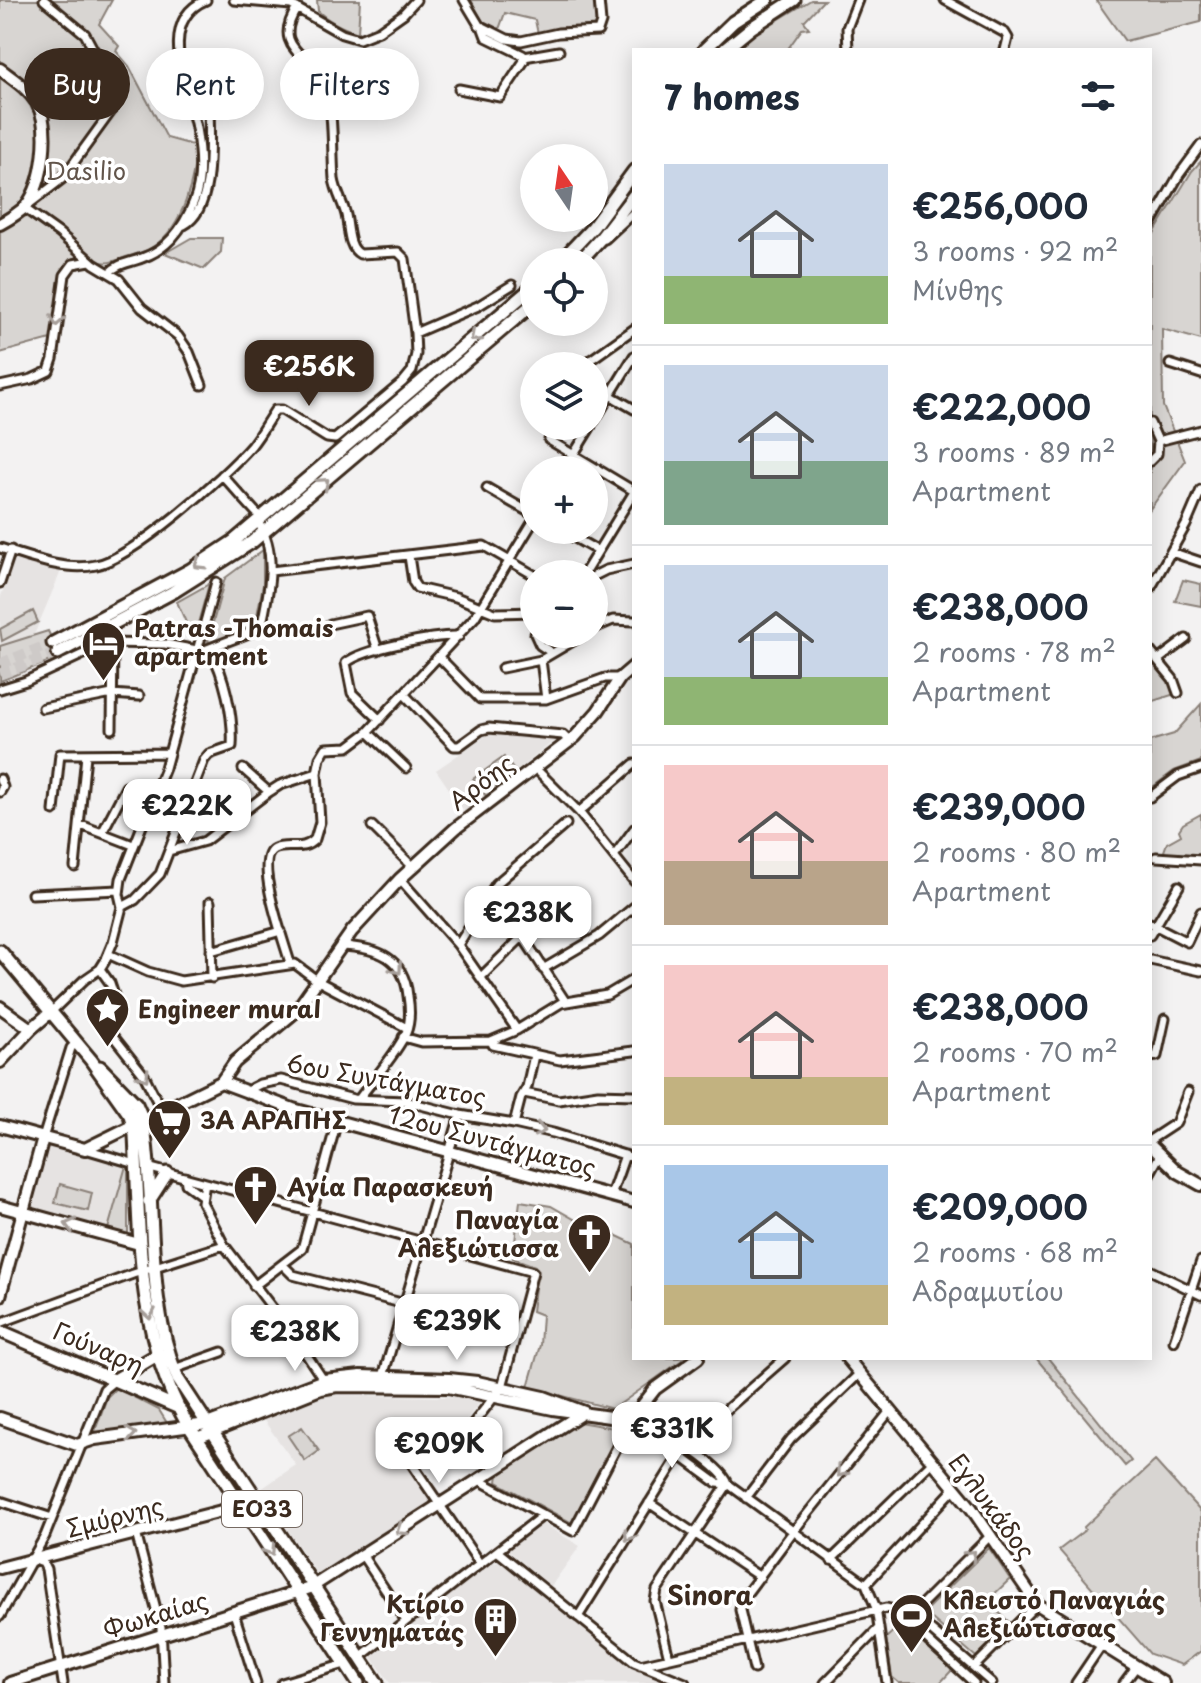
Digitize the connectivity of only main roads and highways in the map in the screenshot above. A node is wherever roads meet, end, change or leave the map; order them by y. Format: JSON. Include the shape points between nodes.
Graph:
{"nodes":[{"id":1,"x":767,"y":0,"type":"edge"},
{"id":2,"x":794,"y":0,"type":"edge"},
{"id":3,"x":706,"y":48,"type":"edge"},
{"id":4,"x":726,"y":48,"type":"edge"},
{"id":5,"x":632,"y":174,"type":"edge"},
{"id":6,"x":632,"y":198,"type":"edge"},
{"id":7,"x":573,"y":248,"type":"edge"},
{"id":8,"x":592,"y":248,"type":"edge"},
{"id":9,"x":520,"y":298,"type":"edge"},
{"id":10,"x":520,"y":314,"type":"edge"},
{"id":11,"x":262,"y":524,"type":"junction"},
{"id":12,"x":55,"y":648,"type":"tunnel mouth"},
{"id":13,"x":0,"y":951,"type":"edge"},
{"id":14,"x":142,"y":1166,"type":"junction"},
{"id":15,"x":167,"y":1173,"type":"road end"},
{"id":16,"x":149,"y":1202,"type":"junction"},
{"id":17,"x":148,"y":1268,"type":"junction"},
{"id":18,"x":0,"y":1331,"type":"edge"},
{"id":19,"x":157,"y":1355,"type":"junction"},
{"id":20,"x":115,"y":1380,"type":"junction"},
{"id":21,"x":178,"y":1408,"type":"junction"},
{"id":22,"x":210,"y":1428,"type":"junction"},
{"id":23,"x":358,"y":1683,"type":"edge"},
{"id":24,"x":377,"y":1683,"type":"edge"}],
"edges":[{"from":1,"to":3,"type":"main road"},
{"from":2,"to":4,"type":"main road"},
{"from":5,"to":7,"type":"main road"},
{"from":6,"to":8,"type":"main road"},
{"from":9,"to":11,"type":"main road","one_way":true},
{"from":11,"to":10,"type":"main road","one_way":true},
{"from":11,"to":12,"type":"main road","via":[[229,559],[192,582]]},
{"from":13,"to":14,"type":"main road","via":[[91,1060],[132,1100]]},
{"from":14,"to":16,"type":"main road"},
{"from":14,"to":17,"type":"main road","via":[[139,1244]]},
{"from":15,"to":16,"type":"main road"},
{"from":16,"to":17,"type":"main road"},
{"from":17,"to":19,"type":"main road","one_way":true},
{"from":17,"to":22,"type":"main road","via":[[174,1369]]},
{"from":18,"to":20,"type":"main road","name":"Γούναρη","number":"ΕΟ33"},
{"from":19,"to":20,"type":"main road"},
{"from":19,"to":21,"type":"main road"},
{"from":20,"to":21,"type":"main road","name":"Γούναρη","number":"ΕΟ33"},
{"from":21,"to":22,"type":"main road","number":"ΕΟ33"},
{"from":21,"to":23,"type":"main road","number":"ΕΟ33","one_way":true},
{"from":22,"to":24,"type":"main road","number":"ΕΟ33"}]}
